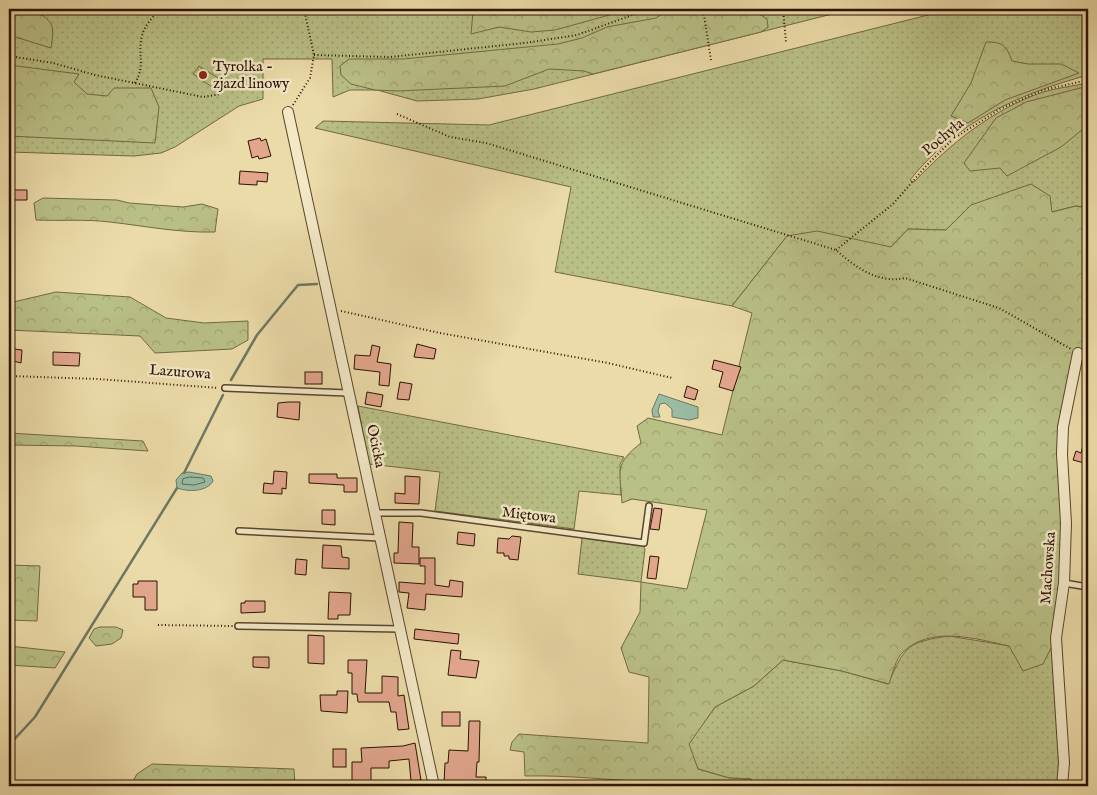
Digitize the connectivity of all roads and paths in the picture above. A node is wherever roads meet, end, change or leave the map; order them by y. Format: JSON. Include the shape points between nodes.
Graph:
{"nodes":[{"id":1,"x":160,"y":9,"type":"edge"},
{"id":2,"x":304,"y":9,"type":"edge"},
{"id":3,"x":649,"y":9,"type":"edge"},
{"id":4,"x":699,"y":9,"type":"edge"},
{"id":5,"x":783,"y":9,"type":"edge"},
{"id":6,"x":786,"y":42,"type":"dead end"},
{"id":7,"x":314,"y":55,"type":"junction"},
{"id":8,"x":9,"y":56,"type":"edge"},
{"id":9,"x":711,"y":60,"type":"dead end"},
{"id":10,"x":1088,"y":80,"type":"edge"},
{"id":11,"x":135,"y":83,"type":"junction"},
{"id":12,"x":221,"y":94,"type":"dead end"},
{"id":13,"x":288,"y":112,"type":"joint"},
{"id":14,"x":397,"y":114,"type":"dead end"},
{"id":15,"x":836,"y":250,"type":"junction"},
{"id":16,"x":332,"y":314,"type":"junction"},
{"id":17,"x":1078,"y":352,"type":"joint"},
{"id":18,"x":9,"y":376,"type":"edge"},
{"id":19,"x":672,"y":378,"type":"dead end"},
{"id":20,"x":225,"y":388,"type":"joint"},
{"id":21,"x":349,"y":393,"type":"junction"},
{"id":22,"x":649,"y":506,"type":"dead end"},
{"id":23,"x":375,"y":513,"type":"junction"},
{"id":24,"x":240,"y":531,"type":"dead end"},
{"id":25,"x":380,"y":538,"type":"junction"},
{"id":26,"x":1064,"y":583,"type":"junction"},
{"id":27,"x":1088,"y":588,"type":"edge"},
{"id":28,"x":158,"y":625,"type":"dead end"},
{"id":29,"x":238,"y":626,"type":"joint"},
{"id":30,"x":400,"y":628,"type":"junction"},
{"id":31,"x":434,"y":786,"type":"edge"},
{"id":32,"x":1062,"y":786,"type":"edge"}],
"edges":[{"from":1,"to":11,"type":"path","via":[[142,34],[142,72]]},
{"from":2,"to":7,"type":"path"},
{"from":3,"to":7,"type":"path","via":[[577,35],[525,43],[390,57]]},
{"from":4,"to":9,"type":"path","via":[[704,15]]},
{"from":5,"to":6,"type":"path"},
{"from":7,"to":13,"type":"path","via":[[310,78]]},
{"from":8,"to":11,"type":"path","via":[[53,62]]},
{"from":10,"to":15,"type":"path","name":"Pochyła","via":[[1043,90],[1000,109],[954,139],[893,204]]},
{"from":11,"to":12,"type":"path","via":[[203,97]]},
{"from":13,"to":16,"type":"street","name":"Ocicka"},
{"from":14,"to":15,"type":"path","via":[[450,137],[486,142]]},
{"from":15,"to":17,"type":"path","via":[[857,268],[883,278],[892,281],[904,278],[1000,308]]},
{"from":16,"to":19,"type":"path","via":[[342,311]]},
{"from":16,"to":21,"type":"street","name":"Ocicka"},
{"from":17,"to":26,"type":"street","name":"Machowska","via":[[1064,427]]},
{"from":18,"to":20,"type":"path","name":"Lazurowa"},
{"from":20,"to":21,"type":"lane","name":"Lazurowa"},
{"from":21,"to":23,"type":"street","name":"Ocicka"},
{"from":22,"to":23,"type":"lane","name":"Miętowa","via":[[644,543],[421,514]]},
{"from":23,"to":25,"type":"street","name":"Ocicka"},
{"from":24,"to":25,"type":"lane"},
{"from":25,"to":30,"type":"street","name":"Ocicka"},
{"from":26,"to":27,"type":"lane"},
{"from":26,"to":32,"type":"street","name":"Machowska","via":[[1056,638],[1064,763]]},
{"from":28,"to":29,"type":"path"},
{"from":29,"to":30,"type":"lane"},
{"from":30,"to":31,"type":"street","name":"Ocicka"}]}
